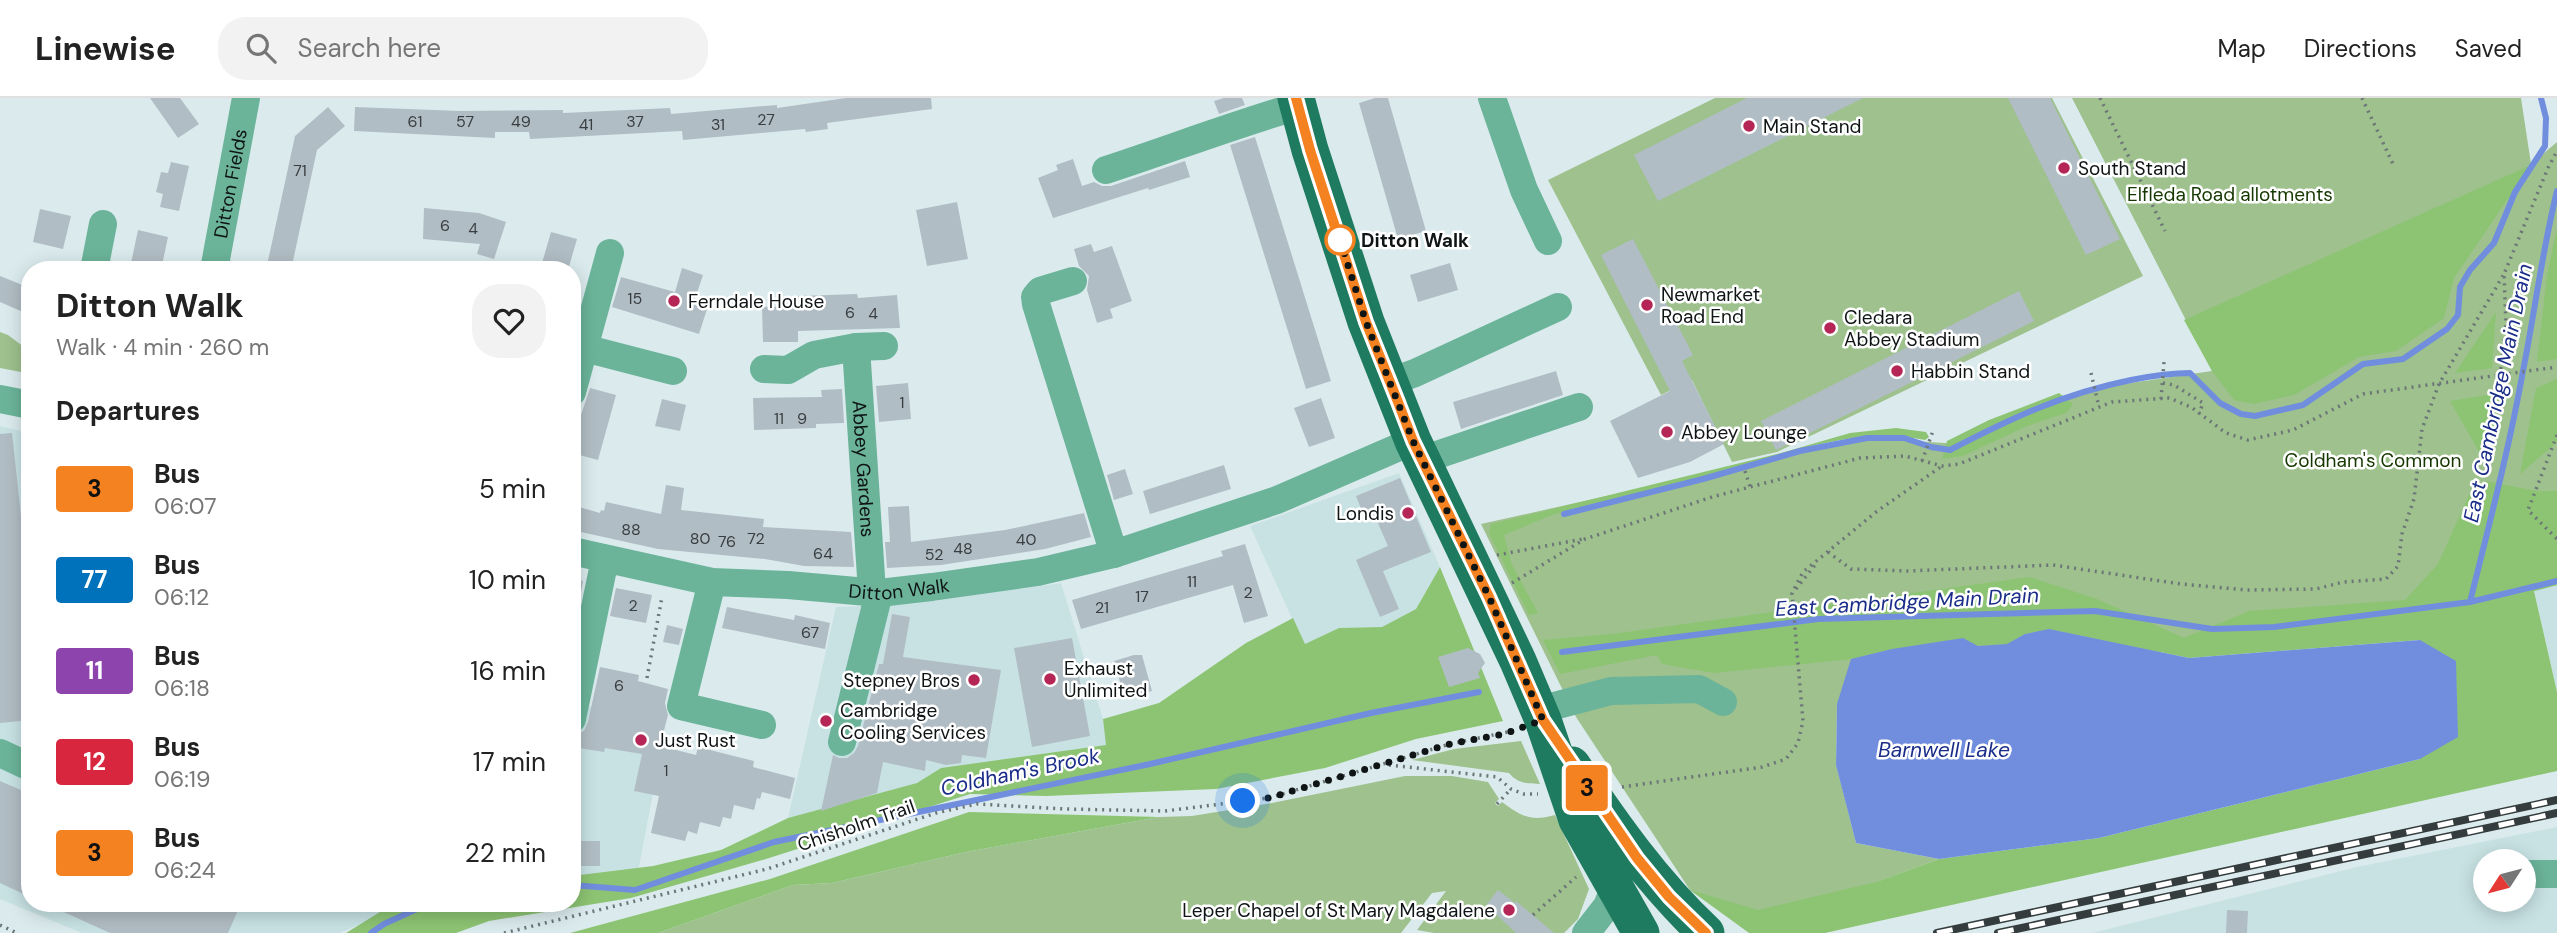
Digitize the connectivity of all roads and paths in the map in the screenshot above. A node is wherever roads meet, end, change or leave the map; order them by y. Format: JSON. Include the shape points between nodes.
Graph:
{"nodes":[{"id":1,"x":246,"y":98,"type":"edge"},
{"id":2,"x":1492,"y":98,"type":"edge"},
{"id":3,"x":2100,"y":98,"type":"edge"},
{"id":4,"x":2362,"y":98,"type":"edge"},
{"id":5,"x":1297,"y":102,"type":"edge"},
{"id":6,"x":2557,"y":151,"type":"edge"},
{"id":7,"x":1118,"y":159,"type":"dead end"},
{"id":8,"x":2393,"y":164,"type":"dead end"},
{"id":9,"x":103,"y":224,"type":"dead end"},
{"id":10,"x":2165,"y":231,"type":"dead end"},
{"id":11,"x":1548,"y":241,"type":"dead end"},
{"id":12,"x":610,"y":253,"type":"dead end"},
{"id":13,"x":96,"y":261,"type":"edge"},
{"id":14,"x":216,"y":261,"type":"edge"},
{"id":15,"x":2504,"y":274,"type":"junction"},
{"id":16,"x":1073,"y":282,"type":"dead end"},
{"id":17,"x":1558,"y":307,"type":"dead end"},
{"id":18,"x":584,"y":348,"type":"junction"},
{"id":19,"x":581,"y":359,"type":"edge"},
{"id":20,"x":2164,"y":365,"type":"dead end"},
{"id":21,"x":2557,"y":367,"type":"edge"},
{"id":22,"x":764,"y":369,"type":"dead end"},
{"id":23,"x":673,"y":371,"type":"dead end"},
{"id":24,"x":2091,"y":373,"type":"dead end"},
{"id":25,"x":2500,"y":377,"type":"junction"},
{"id":26,"x":2163,"y":381,"type":"junction"},
{"id":27,"x":1390,"y":382,"type":"junction"},
{"id":28,"x":2439,"y":384,"type":"junction"},
{"id":29,"x":2161,"y":398,"type":"junction"},
{"id":30,"x":0,"y":399,"type":"edge"},
{"id":31,"x":21,"y":403,"type":"edge"},
{"id":32,"x":1579,"y":407,"type":"dead end"},
{"id":33,"x":2099,"y":407,"type":"junction"},
{"id":34,"x":2199,"y":414,"type":"junction"},
{"id":35,"x":1933,"y":431,"type":"dead end"},
{"id":36,"x":2557,"y":435,"type":"edge"},
{"id":37,"x":1418,"y":450,"type":"junction"},
{"id":38,"x":1922,"y":461,"type":"junction"},
{"id":39,"x":1942,"y":466,"type":"junction"},
{"id":40,"x":1745,"y":471,"type":"dead end"},
{"id":41,"x":1750,"y":487,"type":"junction"},
{"id":42,"x":1585,"y":539,"type":"junction"},
{"id":43,"x":2557,"y":539,"type":"edge"},
{"id":44,"x":1828,"y":552,"type":"junction"},
{"id":45,"x":581,"y":553,"type":"edge"},
{"id":46,"x":1114,"y":554,"type":"junction"},
{"id":47,"x":1488,"y":558,"type":"dead end"},
{"id":48,"x":605,"y":559,"type":"junction"},
{"id":49,"x":667,"y":572,"type":"junction"},
{"id":50,"x":712,"y":582,"type":"junction"},
{"id":51,"x":1503,"y":588,"type":"dead end"},
{"id":52,"x":876,"y":592,"type":"junction"},
{"id":53,"x":581,"y":675,"type":"edge"},
{"id":54,"x":647,"y":678,"type":"dead end"},
{"id":55,"x":1723,"y":702,"type":"dead end"},
{"id":56,"x":754,"y":715,"type":"dead end"},
{"id":57,"x":1541,"y":715,"type":"junction"},
{"id":58,"x":842,"y":742,"type":"dead end"},
{"id":59,"x":0,"y":754,"type":"edge"},
{"id":60,"x":21,"y":762,"type":"edge"},
{"id":61,"x":1387,"y":764,"type":"junction"},
{"id":62,"x":1617,"y":787,"type":"dead end"},
{"id":63,"x":1511,"y":789,"type":"junction"},
{"id":64,"x":1538,"y":794,"type":"dead end"},
{"id":65,"x":1497,"y":804,"type":"dead end"},
{"id":66,"x":1613,"y":825,"type":"junction"},
{"id":67,"x":2536,"y":874,"type":"edge"},
{"id":68,"x":2557,"y":874,"type":"edge"},
{"id":69,"x":1567,"y":886,"type":"dead end"},
{"id":70,"x":1615,"y":889,"type":"junction"},
{"id":71,"x":1669,"y":897,"type":"junction"},
{"id":72,"x":1533,"y":915,"type":"dead end"},
{"id":73,"x":0,"y":925,"type":"edge"},
{"id":74,"x":1628,"y":930,"type":"edge"},
{"id":75,"x":1703,"y":930,"type":"edge"},
{"id":76,"x":17,"y":933,"type":"edge"},
{"id":77,"x":504,"y":933,"type":"edge"},
{"id":78,"x":1586,"y":933,"type":"edge"}],
"edges":[{"from":1,"to":14,"type":"street","name":"Ditton Fields"},
{"from":2,"to":11,"type":"street","via":[[1524,190]]},
{"from":3,"to":10,"type":"path"},
{"from":4,"to":8,"type":"path"},
{"from":5,"to":7,"type":"street","via":[[1173,148]]},
{"from":5,"to":27,"type":"main road","via":[[1366,322]]},
{"from":6,"to":15,"type":"path"},
{"from":9,"to":13,"type":"street"},
{"from":12,"to":18,"type":"street"},
{"from":15,"to":25,"type":"path","via":[[2506,325]]},
{"from":15,"to":28,"type":"path"},
{"from":16,"to":46,"type":"street","via":[[1040,291],[1036,304]]},
{"from":17,"to":27,"type":"street"},
{"from":18,"to":19,"type":"street"},
{"from":18,"to":23,"type":"street"},
{"from":20,"to":26,"type":"path"},
{"from":21,"to":25,"type":"path"},
{"from":22,"to":52,"type":"street","name":"Abbey Gardens","via":[[788,370],[814,355],[870,347]]},
{"from":24,"to":33,"type":"path"},
{"from":25,"to":28,"type":"path"},
{"from":26,"to":29,"type":"path"},
{"from":26,"to":34,"type":"path","via":[[2203,403]]},
{"from":27,"to":37,"type":"main road"},
{"from":28,"to":34,"type":"path","via":[[2363,394],[2292,430],[2248,440],[2226,433]]},
{"from":28,"to":44,"type":"path","via":[[2422,429],[2414,499],[2402,534],[2398,566],[2386,579],[2316,589],[2247,590],[2053,565],[1851,569]]},
{"from":29,"to":33,"type":"path"},
{"from":29,"to":34,"type":"path"},
{"from":30,"to":31,"type":"street"},
{"from":32,"to":37,"type":"street","name":"Ditton Walk"},
{"from":33,"to":39,"type":"path","via":[[1959,464]]},
{"from":35,"to":38,"type":"path"},
{"from":36,"to":43,"type":"path","via":[[2528,510]]},
{"from":37,"to":46,"type":"street","name":"Ditton Walk"},
{"from":37,"to":57,"type":"main road"},
{"from":38,"to":39,"type":"path"},
{"from":38,"to":41,"type":"path","via":[[1905,456],[1860,458]]},
{"from":39,"to":44,"type":"path","via":[[1875,512]]},
{"from":40,"to":41,"type":"path"},
{"from":41,"to":42,"type":"path"},
{"from":42,"to":47,"type":"path"},
{"from":42,"to":51,"type":"path"},
{"from":44,"to":62,"type":"path","via":[[1803,572],[1792,593],[1803,721],[1798,743],[1786,759],[1762,767]]},
{"from":45,"to":48,"type":"street","name":"Ditton Walk"},
{"from":46,"to":52,"type":"street","name":"Ditton Walk","via":[[1038,572]]},
{"from":48,"to":49,"type":"street","name":"Ditton Walk"},
{"from":48,"to":53,"type":"street"},
{"from":49,"to":50,"type":"street","name":"Ditton Walk"},
{"from":49,"to":54,"type":"path"},
{"from":50,"to":52,"type":"street","name":"Ditton Walk"},
{"from":50,"to":56,"type":"street","via":[[681,706]]},
{"from":52,"to":58,"type":"street","name":"Abbey Gardens"},
{"from":55,"to":57,"type":"street","via":[[1699,689],[1611,691]]},
{"from":57,"to":61,"type":"path","name":"Chisholm Trail","via":[[1504,734],[1450,744]]},
{"from":57,"to":66,"type":"main road"},
{"from":57,"to":70,"type":"main road","via":[[1577,820]]},
{"from":59,"to":60,"type":"street"},
{"from":61,"to":63,"type":"path","via":[[1497,777]]},
{"from":61,"to":77,"type":"path","name":"Chisholm Trail","via":[[1269,798],[1165,811],[977,804],[766,869]]},
{"from":63,"to":64,"type":"path"},
{"from":63,"to":65,"type":"path"},
{"from":66,"to":70,"type":"street","via":[[1622,851]]},
{"from":66,"to":71,"type":"main road"},
{"from":67,"to":68,"type":"street"},
{"from":69,"to":72,"type":"path"},
{"from":70,"to":74,"type":"main road"},
{"from":70,"to":78,"type":"street"},
{"from":71,"to":74,"type":"main road","via":[[1643,897]]},
{"from":71,"to":75,"type":"main road"},
{"from":73,"to":76,"type":"path"}]}
